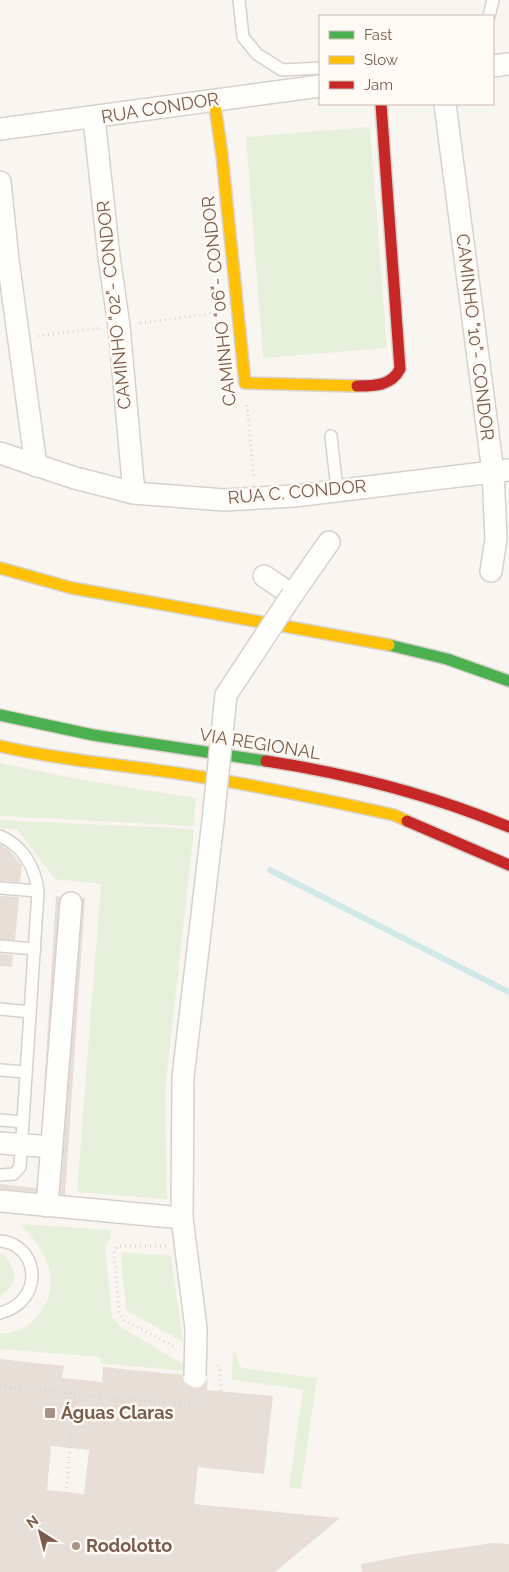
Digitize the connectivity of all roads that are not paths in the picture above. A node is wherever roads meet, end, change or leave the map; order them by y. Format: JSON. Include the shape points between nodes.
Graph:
{"nodes":[{"id":1,"x":239,"y":0,"type":"edge"},
{"id":2,"x":493,"y":0,"type":"edge"},
{"id":3,"x":490,"y":15,"type":"edge"},
{"id":4,"x":509,"y":64,"type":"edge"},
{"id":5,"x":494,"y":66,"type":"edge"},
{"id":6,"x":319,"y":68,"type":"edge"},
{"id":7,"x":319,"y":86,"type":"edge"},
{"id":8,"x":214,"y":99,"type":"junction"},
{"id":9,"x":381,"y":105,"type":"edge"},
{"id":10,"x":445,"y":105,"type":"edge"},
{"id":11,"x":94,"y":118,"type":"junction"},
{"id":12,"x":0,"y":129,"type":"edge"},
{"id":13,"x":0,"y":182,"type":"edge"},
{"id":14,"x":331,"y":436,"type":"dead end"},
{"id":15,"x":0,"y":453,"type":"edge"},
{"id":16,"x":36,"y":466,"type":"junction"},
{"id":17,"x":501,"y":471,"type":"edge"},
{"id":18,"x":337,"y":489,"type":"junction"},
{"id":19,"x":134,"y":493,"type":"junction"},
{"id":20,"x":329,"y":542,"type":"dead end"},
{"id":21,"x":0,"y":568,"type":"edge"},
{"id":22,"x":491,"y":571,"type":"dead end"},
{"id":23,"x":264,"y":576,"type":"dead end"},
{"id":24,"x":292,"y":595,"type":"junction"},
{"id":25,"x":509,"y":681,"type":"edge"},
{"id":26,"x":0,"y":715,"type":"edge"},
{"id":27,"x":0,"y":746,"type":"edge"},
{"id":28,"x":509,"y":827,"type":"edge"},
{"id":29,"x":0,"y":836,"type":"edge"},
{"id":30,"x":509,"y":865,"type":"edge"},
{"id":31,"x":0,"y":888,"type":"edge"},
{"id":32,"x":38,"y":891,"type":"junction"},
{"id":33,"x":70,"y":903,"type":"dead end"},
{"id":34,"x":0,"y":946,"type":"edge"},
{"id":35,"x":35,"y":949,"type":"junction"},
{"id":36,"x":0,"y":1009,"type":"edge"},
{"id":37,"x":30,"y":1012,"type":"junction"},
{"id":38,"x":0,"y":1070,"type":"edge"},
{"id":39,"x":25,"y":1072,"type":"junction"},
{"id":40,"x":0,"y":1120,"type":"edge"},
{"id":41,"x":23,"y":1122,"type":"junction"},
{"id":42,"x":0,"y":1143,"type":"edge"},
{"id":43,"x":22,"y":1145,"type":"junction"},
{"id":44,"x":52,"y":1147,"type":"junction"},
{"id":45,"x":0,"y":1175,"type":"edge"},
{"id":46,"x":0,"y":1201,"type":"edge"},
{"id":47,"x":47,"y":1206,"type":"junction"},
{"id":48,"x":174,"y":1217,"type":"junction"},
{"id":49,"x":0,"y":1241,"type":"edge"},
{"id":50,"x":0,"y":1313,"type":"edge"},
{"id":51,"x":202,"y":1369,"type":"road end"}],
"edges":[{"from":1,"to":6,"type":"lane","via":[[243,37],[257,54],[282,70]]},
{"from":2,"to":3,"type":"lane"},
{"from":4,"to":5,"type":"street"},
{"from":7,"to":8,"type":"street","name":"RUA CONDOR"},
{"from":8,"to":9,"type":"main road","name":"CAMINHO \"06\"- CONDOR","via":[[245,383],[378,386],[395,378],[400,369]]},
{"from":8,"to":11,"type":"street","name":"RUA CONDOR"},
{"from":10,"to":17,"type":"street","name":"CAMINHO \"10\"- CONDOR"},
{"from":11,"to":12,"type":"street","name":"RUA CONDOR"},
{"from":11,"to":19,"type":"street","name":"CAMINHO \"02\"- CONDOR","via":[[119,326]]},
{"from":13,"to":16,"type":"street"},
{"from":14,"to":18,"type":"lane"},
{"from":15,"to":16,"type":"street","name":"RUA C. CONDOR"},
{"from":16,"to":19,"type":"street","name":"RUA C. CONDOR"},
{"from":17,"to":18,"type":"street","name":"RUA C. CONDOR"},
{"from":17,"to":22,"type":"street","name":"CAMINHO \"10\"- CONDOR"},
{"from":18,"to":19,"type":"street","name":"RUA C. CONDOR","via":[[255,499]]},
{"from":20,"to":24,"type":"street"},
{"from":21,"to":25,"type":"main road","via":[[72,588],[396,646],[447,659]]},
{"from":23,"to":24,"type":"street"},
{"from":24,"to":48,"type":"street","bridge":true,"via":[[226,695],[182,1077]]},
{"from":26,"to":28,"type":"main road","name":"VIA REGIONAL","via":[[109,739],[374,781],[455,804]]},
{"from":27,"to":30,"type":"main road","via":[[48,758],[275,789],[394,815]]},
{"from":29,"to":32,"type":"lane","via":[[21,851],[30,863]]},
{"from":31,"to":32,"type":"lane"},
{"from":32,"to":35,"type":"lane"},
{"from":33,"to":44,"type":"street"},
{"from":34,"to":35,"type":"lane"},
{"from":35,"to":37,"type":"lane"},
{"from":36,"to":37,"type":"lane"},
{"from":37,"to":39,"type":"lane"},
{"from":38,"to":39,"type":"lane"},
{"from":39,"to":41,"type":"lane"},
{"from":40,"to":41,"type":"lane"},
{"from":41,"to":43,"type":"lane"},
{"from":42,"to":43,"type":"street"},
{"from":43,"to":44,"type":"street"},
{"from":43,"to":45,"type":"lane","via":[[20,1168],[14,1174]]},
{"from":44,"to":47,"type":"street"},
{"from":46,"to":47,"type":"street"},
{"from":47,"to":48,"type":"street"},
{"from":48,"to":51,"type":"street","bridge":true},
{"from":49,"to":50,"type":"lane","via":[[9,1241],[22,1253],[32,1266],[33,1280],[27,1297],[12,1310]]}]}
